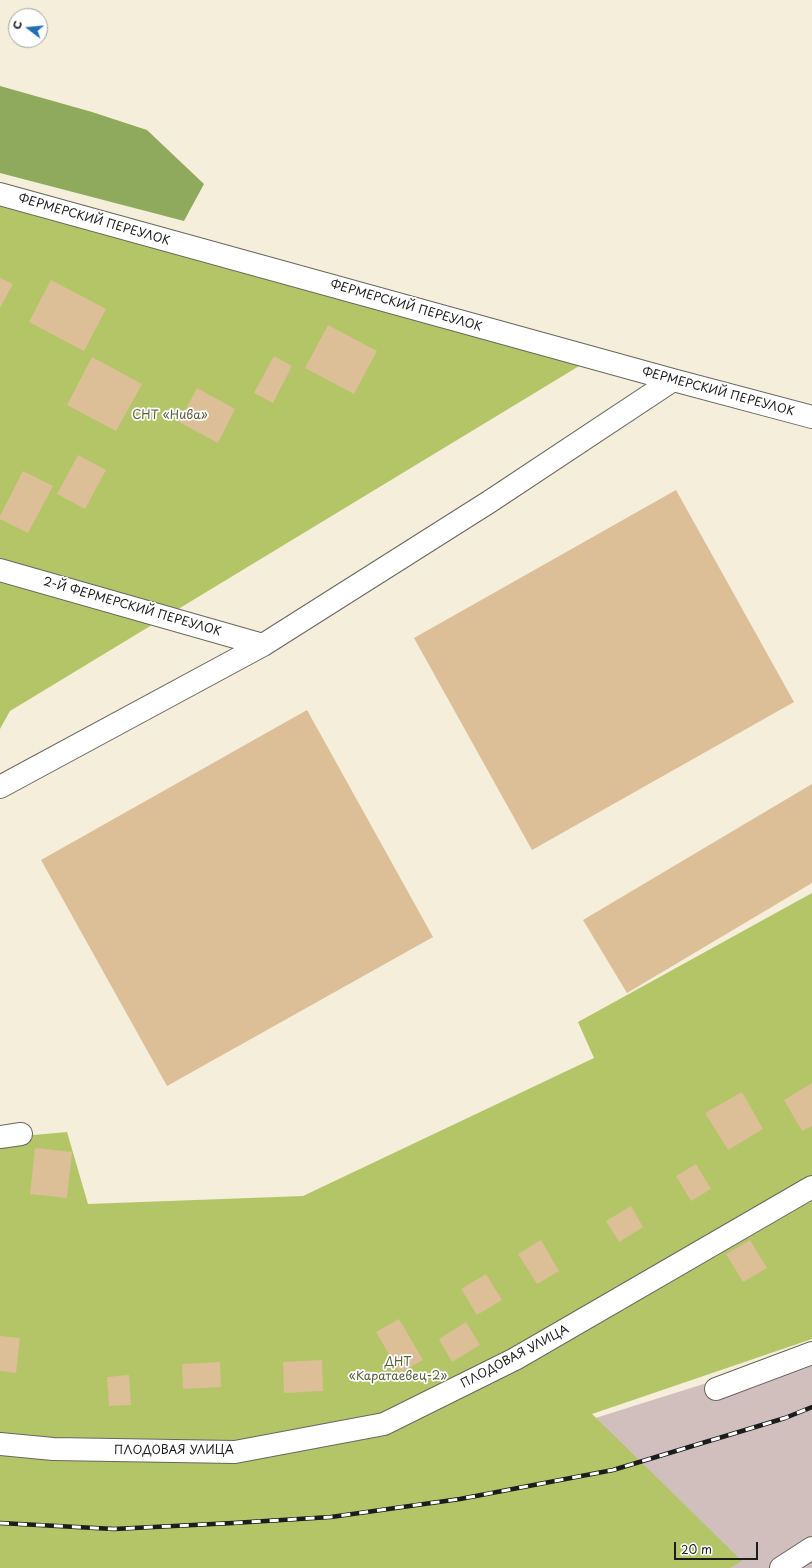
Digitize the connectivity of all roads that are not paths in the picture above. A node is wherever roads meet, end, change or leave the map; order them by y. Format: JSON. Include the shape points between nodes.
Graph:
{"nodes":[{"id":1,"x":0,"y":194,"type":"edge"},
{"id":2,"x":673,"y":380,"type":"junction"},
{"id":3,"x":812,"y":417,"type":"edge"},
{"id":4,"x":0,"y":570,"type":"edge"},
{"id":5,"x":263,"y":645,"type":"junction"},
{"id":6,"x":0,"y":787,"type":"edge"},
{"id":7,"x":21,"y":1134,"type":"dead end"},
{"id":8,"x":0,"y":1137,"type":"edge"},
{"id":9,"x":812,"y":1187,"type":"edge"},
{"id":10,"x":812,"y":1353,"type":"edge"},
{"id":11,"x":716,"y":1389,"type":"dead end"},
{"id":12,"x":0,"y":1444,"type":"edge"},
{"id":13,"x":812,"y":1548,"type":"edge"},
{"id":14,"x":781,"y":1568,"type":"edge"}],
"edges":[{"from":1,"to":2,"type":"street","name":"ФЕРМЕРСКИЙ ПЕРЕУЛОК"},
{"from":2,"to":3,"type":"street","name":"ФЕРМЕРСКИЙ ПЕРЕУЛОК"},
{"from":2,"to":5,"type":"street","via":[[482,506]]},
{"from":4,"to":5,"type":"street","name":"2-Й ФЕРМЕРСКИЙ ПЕРЕУЛОК"},
{"from":5,"to":6,"type":"street"},
{"from":7,"to":8,"type":"street"},
{"from":9,"to":12,"type":"street","name":"ПЛОДОВАЯ УЛИЦА","via":[[515,1359],[384,1424],[235,1452],[53,1449]]},
{"from":10,"to":11,"type":"street"},
{"from":13,"to":14,"type":"street"}]}
